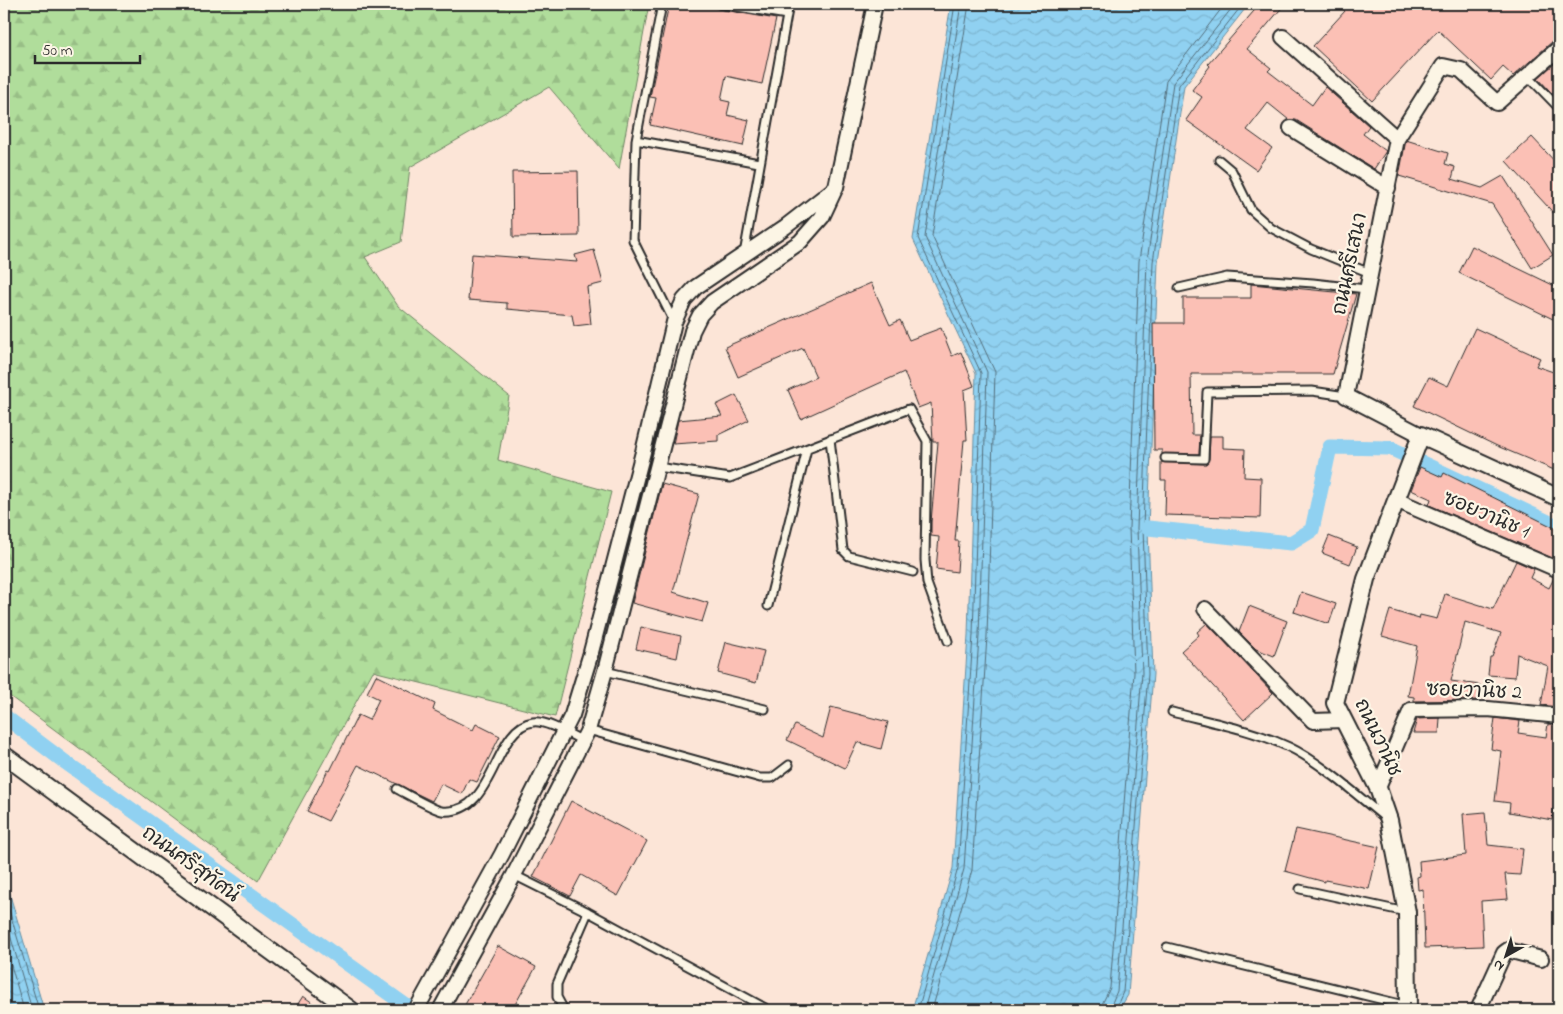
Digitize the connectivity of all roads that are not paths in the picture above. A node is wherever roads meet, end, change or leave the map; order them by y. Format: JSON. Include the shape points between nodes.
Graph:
{"nodes":[{"id":1,"x":662,"y":4,"type":"edge"},
{"id":2,"x":720,"y":4,"type":"edge"},
{"id":3,"x":789,"y":4,"type":"edge"},
{"id":4,"x":875,"y":4,"type":"edge"},
{"id":5,"x":787,"y":15,"type":"junction"},
{"id":6,"x":1283,"y":37,"type":"dead end"},
{"id":7,"x":1559,"y":48,"type":"edge"},
{"id":8,"x":1528,"y":76,"type":"junction"},
{"id":9,"x":1559,"y":108,"type":"edge"},
{"id":10,"x":1291,"y":128,"type":"dead end"},
{"id":11,"x":1398,"y":139,"type":"junction"},
{"id":12,"x":636,"y":140,"type":"junction"},
{"id":13,"x":1219,"y":160,"type":"dead end"},
{"id":14,"x":759,"y":163,"type":"junction"},
{"id":15,"x":836,"y":187,"type":"junction"},
{"id":16,"x":1388,"y":188,"type":"junction"},
{"id":17,"x":744,"y":255,"type":"junction"},
{"id":18,"x":1370,"y":273,"type":"junction"},
{"id":19,"x":1179,"y":288,"type":"dead end"},
{"id":20,"x":1366,"y":289,"type":"junction"},
{"id":21,"x":674,"y":322,"type":"junction"},
{"id":22,"x":1346,"y":396,"type":"junction"},
{"id":23,"x":1421,"y":434,"type":"junction"},
{"id":24,"x":830,"y":439,"type":"junction"},
{"id":25,"x":807,"y":448,"type":"junction"},
{"id":26,"x":1165,"y":458,"type":"dead end"},
{"id":27,"x":658,"y":467,"type":"junction"},
{"id":28,"x":1559,"y":498,"type":"edge"},
{"id":29,"x":1396,"y":500,"type":"junction"},
{"id":30,"x":1559,"y":570,"type":"edge"},
{"id":31,"x":913,"y":572,"type":"dead end"},
{"id":32,"x":768,"y":606,"type":"dead end"},
{"id":33,"x":1205,"y":609,"type":"dead end"},
{"id":34,"x":948,"y":641,"type":"dead end"},
{"id":35,"x":606,"y":671,"type":"junction"},
{"id":36,"x":765,"y":710,"type":"dead end"},
{"id":37,"x":1172,"y":712,"type":"dead end"},
{"id":38,"x":1559,"y":716,"type":"edge"},
{"id":39,"x":1344,"y":720,"type":"junction"},
{"id":40,"x":566,"y":732,"type":"junction"},
{"id":41,"x":586,"y":735,"type":"junction"},
{"id":42,"x":4,"y":755,"type":"edge"},
{"id":43,"x":789,"y":765,"type":"dead end"},
{"id":44,"x":1378,"y":788,"type":"junction"},
{"id":45,"x":397,"y":789,"type":"dead end"},
{"id":46,"x":1388,"y":820,"type":"junction"},
{"id":47,"x":514,"y":875,"type":"junction"},
{"id":48,"x":1300,"y":889,"type":"dead end"},
{"id":49,"x":588,"y":912,"type":"junction"},
{"id":50,"x":1407,"y":912,"type":"junction"},
{"id":51,"x":1166,"y":947,"type":"dead end"},
{"id":52,"x":1541,"y":958,"type":"dead end"},
{"id":53,"x":444,"y":1005,"type":"edge"},
{"id":54,"x":1408,"y":1008,"type":"edge"},
{"id":55,"x":351,"y":1010,"type":"edge"},
{"id":56,"x":416,"y":1010,"type":"edge"},
{"id":57,"x":564,"y":1010,"type":"edge"},
{"id":58,"x":769,"y":1010,"type":"edge"},
{"id":59,"x":1478,"y":1010,"type":"edge"}],
"edges":[{"from":1,"to":12,"type":"lane"},
{"from":2,"to":5,"type":"lane"},
{"from":3,"to":5,"type":"lane"},
{"from":4,"to":15,"type":"street"},
{"from":5,"to":14,"type":"lane"},
{"from":6,"to":11,"type":"street"},
{"from":7,"to":8,"type":"street"},
{"from":8,"to":9,"type":"lane"},
{"from":8,"to":11,"type":"street","via":[[1497,103],[1461,70],[1443,66]]},
{"from":10,"to":16,"type":"street"},
{"from":11,"to":16,"type":"street","name":"ถนนศรีเสนา"},
{"from":12,"to":14,"type":"lane"},
{"from":12,"to":21,"type":"lane","via":[[632,240]]},
{"from":13,"to":18,"type":"lane","via":[[1232,171],[1251,210],[1271,228],[1311,249]]},
{"from":14,"to":17,"type":"lane"},
{"from":15,"to":17,"type":"street"},
{"from":15,"to":27,"type":"street","via":[[822,217],[800,242],[712,302],[700,315],[692,331]]},
{"from":16,"to":18,"type":"street","name":"ถนนศรีเสนา"},
{"from":17,"to":21,"type":"street","via":[[696,287],[684,300]]},
{"from":18,"to":20,"type":"street","name":"ถนนศรีเสนา"},
{"from":19,"to":20,"type":"lane","via":[[1227,278]]},
{"from":20,"to":22,"type":"street","name":"ถนนศรีเสนา"},
{"from":21,"to":40,"type":"street","via":[[592,647]]},
{"from":22,"to":23,"type":"street"},
{"from":22,"to":26,"type":"lane","via":[[1312,391],[1207,392],[1204,459]]},
{"from":23,"to":28,"type":"street"},
{"from":23,"to":29,"type":"street","name":"ถนนวานิช"},
{"from":24,"to":25,"type":"lane"},
{"from":24,"to":31,"type":"lane","via":[[843,550],[850,556]]},
{"from":24,"to":34,"type":"lane","via":[[909,409],[928,442],[927,583]]},
{"from":25,"to":27,"type":"lane","via":[[730,478]]},
{"from":25,"to":32,"type":"lane"},
{"from":27,"to":35,"type":"street"},
{"from":29,"to":30,"type":"street","name":"ซอยวานิช 1"},
{"from":29,"to":39,"type":"street","name":"ถนนวานิช","via":[[1366,580],[1335,703]]},
{"from":33,"to":39,"type":"street","via":[[1312,721]]},
{"from":35,"to":36,"type":"lane"},
{"from":35,"to":41,"type":"street"},
{"from":37,"to":46,"type":"lane","via":[[1290,747]]},
{"from":38,"to":44,"type":"street","name":"ซอยวานิช 2","via":[[1488,709],[1411,710]]},
{"from":39,"to":44,"type":"street","name":"ถนนวานิช"},
{"from":40,"to":41,"type":"lane"},
{"from":40,"to":45,"type":"lane","via":[[534,722],[518,728],[485,786],[472,800],[456,809],[441,811]]},
{"from":40,"to":56,"type":"street"},
{"from":41,"to":43,"type":"lane","via":[[760,778],[772,778]]},
{"from":41,"to":47,"type":"street"},
{"from":42,"to":55,"type":"street","name":"ถนนศรีสุทัศน์"},
{"from":44,"to":46,"type":"street","name":"ถนนวานิช"},
{"from":46,"to":50,"type":"street","name":"ถนนวานิช"},
{"from":47,"to":49,"type":"lane"},
{"from":47,"to":53,"type":"street"},
{"from":48,"to":50,"type":"lane"},
{"from":49,"to":57,"type":"lane","via":[[557,984]]},
{"from":49,"to":58,"type":"lane"},
{"from":50,"to":54,"type":"street","name":"ถนนวานิช"},
{"from":51,"to":54,"type":"lane"},
{"from":52,"to":59,"type":"street","via":[[1508,950],[1504,953]]}]}
